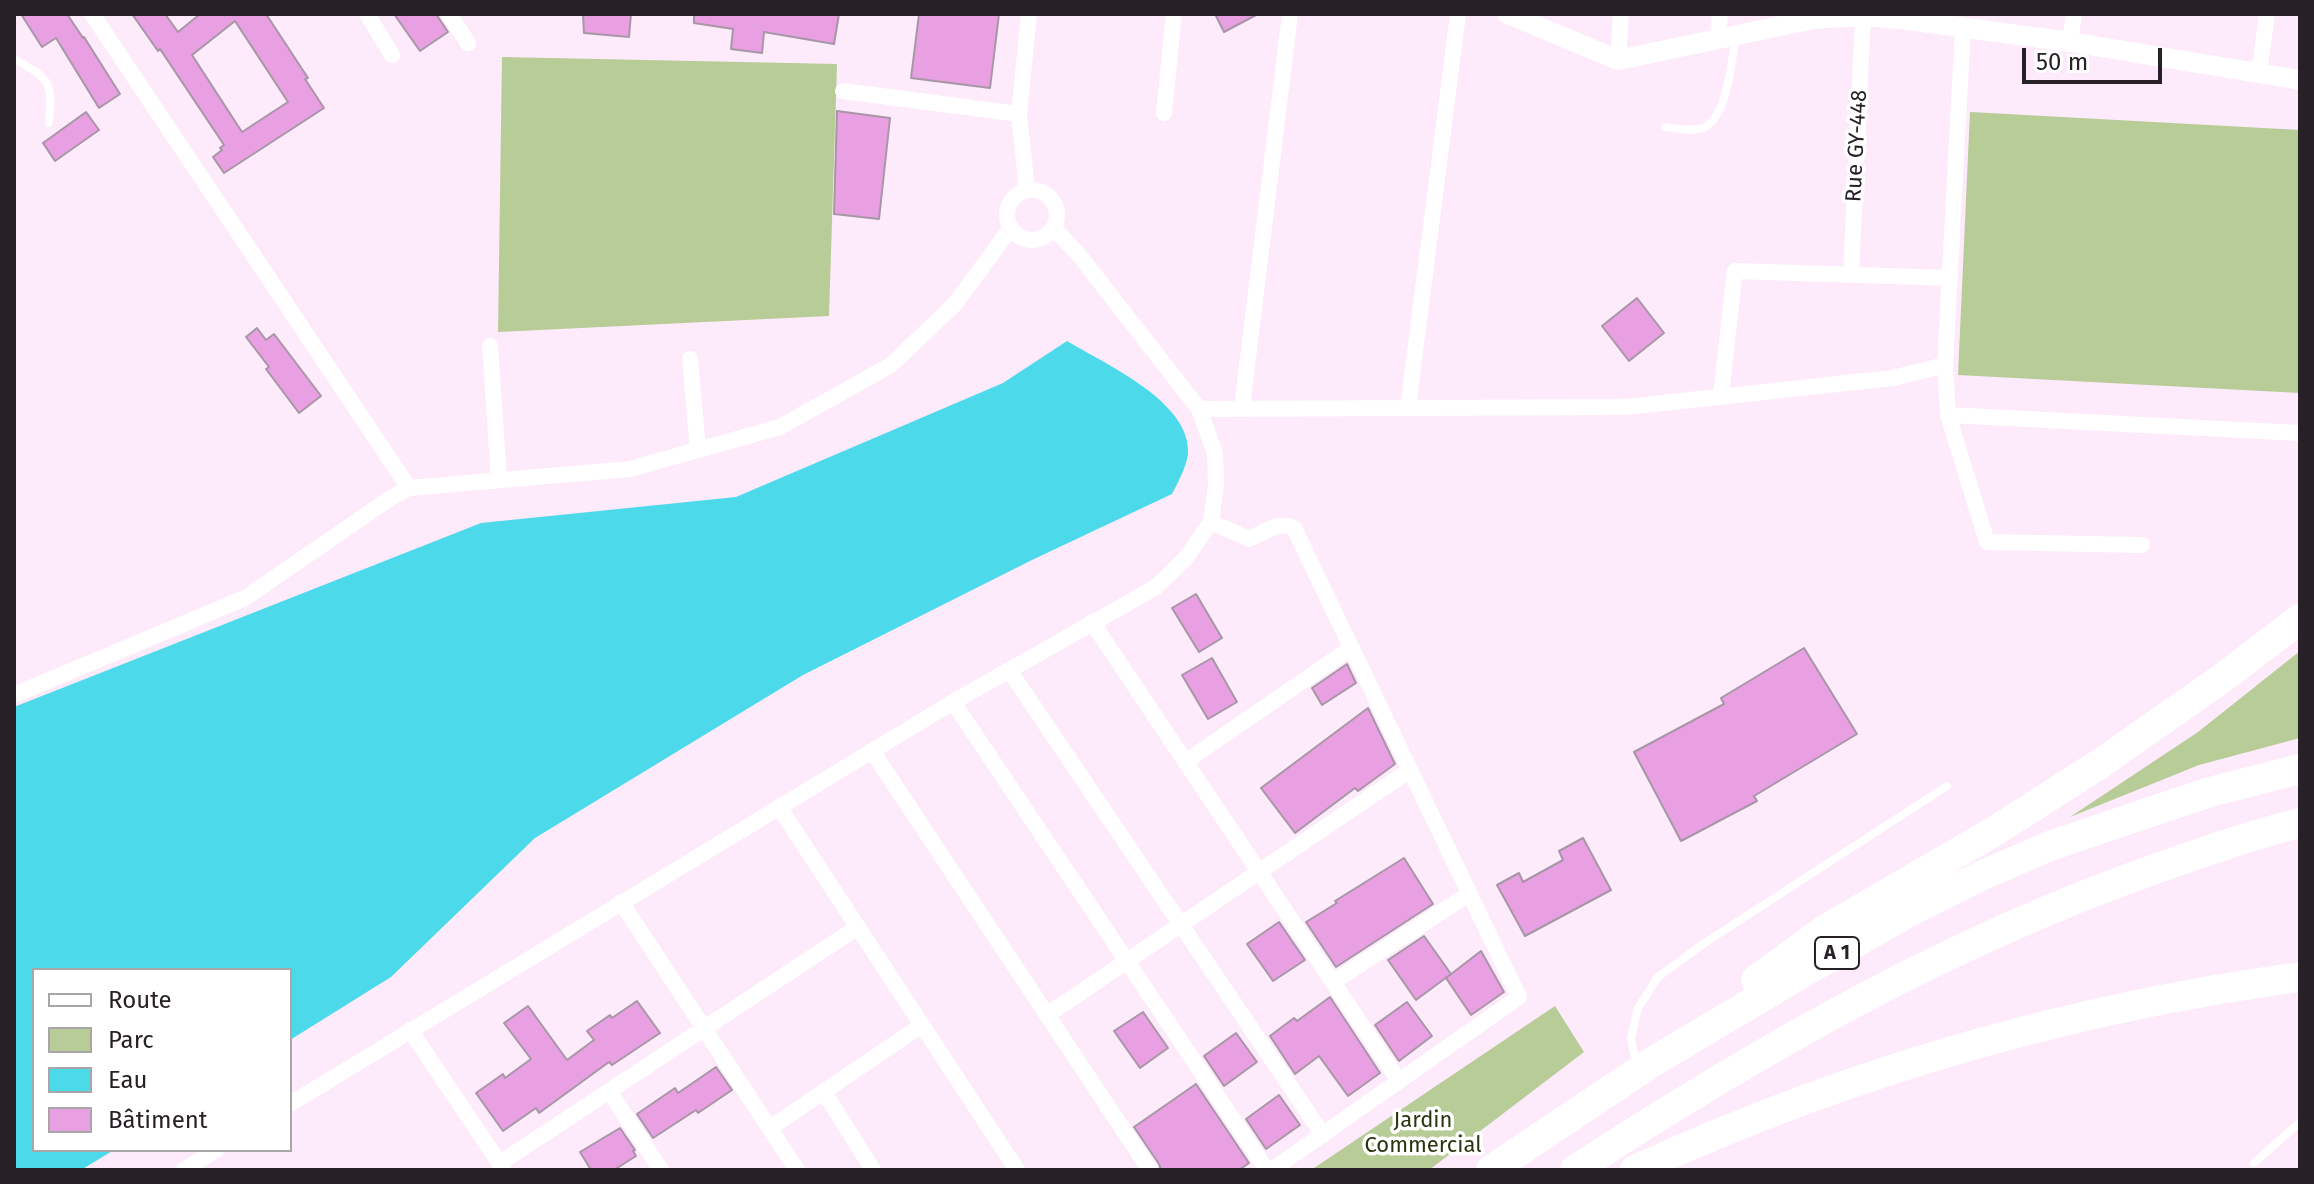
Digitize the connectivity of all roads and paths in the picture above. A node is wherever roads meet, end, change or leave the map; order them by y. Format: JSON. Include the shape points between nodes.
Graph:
{"nodes":[{"id":1,"x":92,"y":14,"type":"edge"},
{"id":2,"x":367,"y":14,"type":"edge"},
{"id":3,"x":449,"y":14,"type":"edge"},
{"id":4,"x":1029,"y":14,"type":"edge"},
{"id":5,"x":1174,"y":14,"type":"edge"},
{"id":6,"x":1290,"y":14,"type":"edge"},
{"id":7,"x":1458,"y":14,"type":"edge"},
{"id":8,"x":1621,"y":14,"type":"edge"},
{"id":9,"x":1720,"y":14,"type":"edge"},
{"id":10,"x":2074,"y":14,"type":"edge"},
{"id":11,"x":2267,"y":14,"type":"edge"},
{"id":12,"x":1512,"y":15,"type":"edge"},
{"id":13,"x":1814,"y":16,"type":"edge"},
{"id":14,"x":1863,"y":16,"type":"junction"},
{"id":15,"x":1902,"y":17,"type":"edge"},
{"id":16,"x":1963,"y":28,"type":"junction"},
{"id":17,"x":1727,"y":36,"type":"junction"},
{"id":18,"x":2070,"y":42,"type":"junction"},
{"id":19,"x":468,"y":43,"type":"dead end"},
{"id":20,"x":392,"y":55,"type":"dead end"},
{"id":21,"x":14,"y":59,"type":"edge"},
{"id":22,"x":1618,"y":60,"type":"junction"},
{"id":23,"x":2259,"y":74,"type":"junction"},
{"id":24,"x":2300,"y":80,"type":"edge"},
{"id":25,"x":843,"y":91,"type":"dead end"},
{"id":26,"x":1164,"y":113,"type":"dead end"},
{"id":27,"x":1019,"y":114,"type":"junction"},
{"id":28,"x":49,"y":123,"type":"dead end"},
{"id":29,"x":1665,"y":127,"type":"dead end"},
{"id":30,"x":1027,"y":190,"type":"junction"},
{"id":31,"x":1011,"y":228,"type":"junction"},
{"id":32,"x":1054,"y":228,"type":"junction"},
{"id":33,"x":1851,"y":275,"type":"junction"},
{"id":34,"x":1949,"y":278,"type":"junction"},
{"id":35,"x":490,"y":346,"type":"dead end"},
{"id":36,"x":690,"y":359,"type":"dead end"},
{"id":37,"x":1945,"y":365,"type":"junction"},
{"id":38,"x":1721,"y":395,"type":"junction"},
{"id":39,"x":1242,"y":407,"type":"junction"},
{"id":40,"x":1408,"y":407,"type":"junction"},
{"id":41,"x":1199,"y":409,"type":"junction"},
{"id":42,"x":1948,"y":415,"type":"junction"},
{"id":43,"x":2300,"y":433,"type":"edge"},
{"id":44,"x":698,"y":450,"type":"junction"},
{"id":45,"x":499,"y":480,"type":"junction"},
{"id":46,"x":409,"y":488,"type":"junction"},
{"id":47,"x":1211,"y":522,"type":"junction"},
{"id":48,"x":2142,"y":545,"type":"dead end"},
{"id":49,"x":2300,"y":619,"type":"edge"},
{"id":50,"x":1092,"y":622,"type":"junction"},
{"id":51,"x":1351,"y":648,"type":"junction"},
{"id":52,"x":1009,"y":670,"type":"junction"},
{"id":53,"x":14,"y":695,"type":"edge"},
{"id":54,"x":953,"y":702,"type":"junction"},
{"id":55,"x":872,"y":751,"type":"junction"},
{"id":56,"x":1185,"y":762,"type":"junction"},
{"id":57,"x":2300,"y":769,"type":"edge"},
{"id":58,"x":1410,"y":770,"type":"junction"},
{"id":59,"x":1947,"y":786,"type":"dead end"},
{"id":60,"x":779,"y":807,"type":"junction"},
{"id":61,"x":2300,"y":823,"type":"edge"},
{"id":62,"x":1259,"y":872,"type":"junction"},
{"id":63,"x":1469,"y":894,"type":"junction"},
{"id":64,"x":621,"y":902,"type":"junction"},
{"id":65,"x":1181,"y":924,"type":"junction"},
{"id":66,"x":858,"y":927,"type":"junction"},
{"id":67,"x":1128,"y":961,"type":"junction"},
{"id":68,"x":2300,"y":977,"type":"edge"},
{"id":69,"x":1333,"y":982,"type":"junction"},
{"id":70,"x":1047,"y":1015,"type":"junction"},
{"id":71,"x":922,"y":1025,"type":"junction"},
{"id":72,"x":705,"y":1029,"type":"junction"},
{"id":73,"x":410,"y":1030,"type":"junction"},
{"id":74,"x":1646,"y":1067,"type":"junction"},
{"id":75,"x":1399,"y":1081,"type":"junction"},
{"id":76,"x":609,"y":1091,"type":"junction"},
{"id":77,"x":824,"y":1092,"type":"junction"},
{"id":78,"x":292,"y":1103,"type":"edge"},
{"id":79,"x":2300,"y":1122,"type":"edge"},
{"id":80,"x":770,"y":1128,"type":"junction"},
{"id":81,"x":1323,"y":1135,"type":"junction"},
{"id":82,"x":213,"y":1152,"type":"edge"},
{"id":83,"x":2254,"y":1163,"type":"dead end"},
{"id":84,"x":502,"y":1167,"type":"edge"},
{"id":85,"x":184,"y":1170,"type":"edge"},
{"id":86,"x":661,"y":1170,"type":"edge"},
{"id":87,"x":797,"y":1170,"type":"edge"},
{"id":88,"x":873,"y":1170,"type":"edge"},
{"id":89,"x":1017,"y":1170,"type":"edge"},
{"id":90,"x":1150,"y":1170,"type":"edge"},
{"id":91,"x":1270,"y":1170,"type":"edge"},
{"id":92,"x":1491,"y":1170,"type":"edge"},
{"id":93,"x":1575,"y":1170,"type":"edge"},
{"id":94,"x":1635,"y":1170,"type":"edge"}],
"edges":[{"from":1,"to":46,"type":"street"},
{"from":2,"to":20,"type":"street"},
{"from":3,"to":19,"type":"street"},
{"from":4,"to":27,"type":"street"},
{"from":5,"to":26,"type":"street"},
{"from":6,"to":39,"type":"street"},
{"from":7,"to":40,"type":"street"},
{"from":8,"to":22,"type":"street"},
{"from":9,"to":17,"type":"street"},
{"from":10,"to":18,"type":"street"},
{"from":11,"to":23,"type":"street"},
{"from":12,"to":22,"type":"street"},
{"from":13,"to":14,"type":"street"},
{"from":13,"to":17,"type":"street"},
{"from":14,"to":15,"type":"street"},
{"from":14,"to":33,"type":"street","name":"Rue GY-448"},
{"from":15,"to":16,"type":"street"},
{"from":16,"to":18,"type":"street"},
{"from":16,"to":34,"type":"street"},
{"from":17,"to":22,"type":"street"},
{"from":17,"to":29,"type":"lane","via":[[1731,69],[1712,121],[1691,130]]},
{"from":18,"to":23,"type":"street"},
{"from":21,"to":28,"type":"lane","via":[[41,74],[51,95]]},
{"from":23,"to":24,"type":"street"},
{"from":25,"to":27,"type":"street"},
{"from":27,"to":30,"type":"street"},
{"from":30,"to":31,"type":"street","via":[[1009,205]]},
{"from":30,"to":32,"type":"street","via":[[1049,196],[1056,206]]},
{"from":31,"to":32,"type":"street","via":[[1033,240]]},
{"from":31,"to":44,"type":"street","via":[[954,305],[891,365],[780,427]]},
{"from":32,"to":41,"type":"street"},
{"from":33,"to":34,"type":"street"},
{"from":33,"to":38,"type":"street","via":[[1735,271]]},
{"from":34,"to":37,"type":"street"},
{"from":35,"to":45,"type":"street"},
{"from":36,"to":44,"type":"street"},
{"from":37,"to":38,"type":"street","via":[[1893,378]]},
{"from":37,"to":42,"type":"street"},
{"from":38,"to":40,"type":"street","via":[[1626,407]]},
{"from":39,"to":40,"type":"street"},
{"from":39,"to":41,"type":"street"},
{"from":41,"to":47,"type":"street","via":[[1215,453]]},
{"from":42,"to":43,"type":"street"},
{"from":42,"to":48,"type":"street","via":[[1987,542]]},
{"from":44,"to":45,"type":"street","via":[[630,469]]},
{"from":45,"to":46,"type":"street"},
{"from":46,"to":53,"type":"street","via":[[245,598]]},
{"from":47,"to":50,"type":"street","via":[[1185,559],[1156,587]]},
{"from":47,"to":51,"type":"street","via":[[1249,539],[1280,525],[1294,528]]},
{"from":49,"to":74,"type":"highway","via":[[2101,763],[1826,929]]},
{"from":50,"to":52,"type":"street"},
{"from":50,"to":56,"type":"street"},
{"from":51,"to":56,"type":"street"},
{"from":51,"to":58,"type":"street"},
{"from":52,"to":54,"type":"street"},
{"from":52,"to":65,"type":"street"},
{"from":54,"to":55,"type":"street"},
{"from":54,"to":67,"type":"street"},
{"from":55,"to":60,"type":"street"},
{"from":55,"to":70,"type":"street"},
{"from":56,"to":62,"type":"street"},
{"from":57,"to":74,"type":"highway","number":"A 1","via":[[2210,792],[2050,846],[1985,874],[1807,970]]},
{"from":58,"to":62,"type":"street"},
{"from":58,"to":63,"type":"street"},
{"from":59,"to":74,"type":"lane","via":[[1658,977],[1638,1008],[1631,1038]]},
{"from":60,"to":64,"type":"street"},
{"from":60,"to":66,"type":"street"},
{"from":61,"to":93,"type":"highway","number":"A 1","via":[[2092,891],[1996,933],[1821,1019]]},
{"from":62,"to":65,"type":"street"},
{"from":62,"to":69,"type":"street"},
{"from":63,"to":69,"type":"street"},
{"from":63,"to":75,"type":"street","via":[[1519,997]]},
{"from":64,"to":72,"type":"street"},
{"from":64,"to":73,"type":"street"},
{"from":65,"to":67,"type":"street"},
{"from":65,"to":81,"type":"street"},
{"from":66,"to":71,"type":"street"},
{"from":66,"to":72,"type":"street"},
{"from":67,"to":70,"type":"street"},
{"from":67,"to":91,"type":"street"},
{"from":68,"to":94,"type":"highway","via":[[2174,997],[2005,1035],[1779,1109]]},
{"from":69,"to":75,"type":"street"},
{"from":70,"to":90,"type":"street"},
{"from":71,"to":77,"type":"street"},
{"from":71,"to":89,"type":"street"},
{"from":72,"to":76,"type":"street"},
{"from":72,"to":80,"type":"street"},
{"from":73,"to":78,"type":"street"},
{"from":73,"to":84,"type":"street"},
{"from":74,"to":92,"type":"highway","number":"A 1"},
{"from":75,"to":81,"type":"street"},
{"from":76,"to":84,"type":"street"},
{"from":76,"to":86,"type":"street"},
{"from":77,"to":80,"type":"street"},
{"from":77,"to":88,"type":"street"},
{"from":79,"to":83,"type":"lane"},
{"from":80,"to":87,"type":"street"},
{"from":81,"to":91,"type":"street"},
{"from":82,"to":85,"type":"street"}]}
